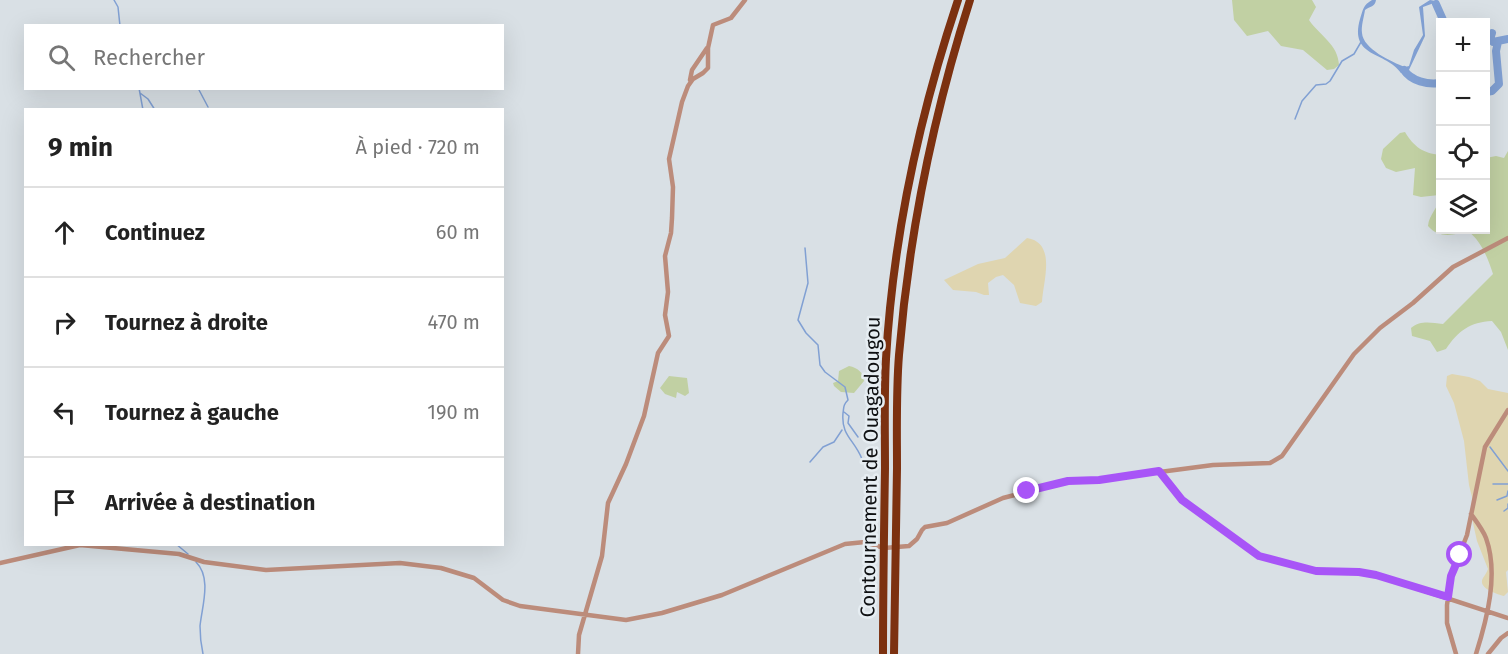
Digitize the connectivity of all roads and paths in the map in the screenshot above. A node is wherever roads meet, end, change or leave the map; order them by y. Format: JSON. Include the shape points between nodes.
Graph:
{"nodes":[{"id":1,"x":745,"y":0,"type":"edge"},
{"id":2,"x":958,"y":0,"type":"edge"},
{"id":3,"x":970,"y":0,"type":"edge"},
{"id":4,"x":709,"y":45,"type":"junction"},
{"id":5,"x":688,"y":86,"type":"junction"},
{"id":6,"x":1508,"y":238,"type":"edge"},
{"id":7,"x":1508,"y":410,"type":"edge"},
{"id":8,"x":1159,"y":471,"type":"junction"},
{"id":9,"x":1471,"y":513,"type":"junction"},
{"id":10,"x":76,"y":546,"type":"edge"},
{"id":11,"x":91,"y":546,"type":"edge"},
{"id":12,"x":896,"y":547,"type":"junction"},
{"id":13,"x":884,"y":548,"type":"junction"},
{"id":14,"x":0,"y":563,"type":"edge"},
{"id":15,"x":1448,"y":597,"type":"junction"},
{"id":16,"x":1487,"y":610,"type":"junction"},
{"id":17,"x":585,"y":614,"type":"junction"},
{"id":18,"x":1508,"y":618,"type":"edge"},
{"id":19,"x":1508,"y":633,"type":"edge"},
{"id":20,"x":578,"y":654,"type":"edge"},
{"id":21,"x":883,"y":654,"type":"edge"},
{"id":22,"x":894,"y":654,"type":"edge"},
{"id":23,"x":1456,"y":654,"type":"edge"},
{"id":24,"x":1476,"y":654,"type":"edge"},
{"id":25,"x":1488,"y":654,"type":"edge"}],
"edges":[{"from":1,"to":4,"type":"street","via":[[731,18],[713,25]]},
{"from":2,"to":13,"type":"highway","name":"Contournement de Ouagadougou","via":[[928,97],[900,234],[886,359]]},
{"from":3,"to":12,"type":"highway","name":"Contournement de Ouagadougou","via":[[935,119],[913,234],[899,356]]},
{"from":4,"to":5,"type":"street","via":[[692,70]]},
{"from":4,"to":5,"type":"street","via":[[706,71]]},
{"from":5,"to":17,"type":"street","via":[[669,159],[673,187],[671,233],[665,256],[665,315],[669,336],[658,353],[640,426],[608,503],[602,556]]},
{"from":6,"to":8,"type":"street","via":[[1453,267],[1380,328],[1354,354],[1282,456],[1270,463]]},
{"from":7,"to":9,"type":"street","via":[[1485,447]]},
{"from":8,"to":12,"type":"street","via":[[1068,481],[1003,498],[947,523],[926,527],[909,546]]},
{"from":8,"to":15,"type":"street","via":[[1182,500],[1259,556],[1316,571],[1376,575]]},
{"from":9,"to":15,"type":"street"},
{"from":9,"to":16,"type":"street","via":[[1485,536],[1490,555]]},
{"from":10,"to":14,"type":"street"},
{"from":11,"to":17,"type":"street","via":[[179,554],[204,562],[266,570],[400,563],[441,568],[474,578],[503,600],[520,606]]},
{"from":12,"to":13,"type":"street"},
{"from":12,"to":22,"type":"highway","name":"Contournement de Ouagadougou"},
{"from":13,"to":17,"type":"street","via":[[865,542],[845,544],[722,595],[662,614],[626,620]]},
{"from":13,"to":21,"type":"highway","name":"Contournement de Ouagadougou"},
{"from":15,"to":16,"type":"street"},
{"from":15,"to":23,"type":"street","via":[[1447,623]]},
{"from":16,"to":18,"type":"street"},
{"from":16,"to":24,"type":"street"},
{"from":17,"to":20,"type":"street"},
{"from":19,"to":25,"type":"street"}]}
